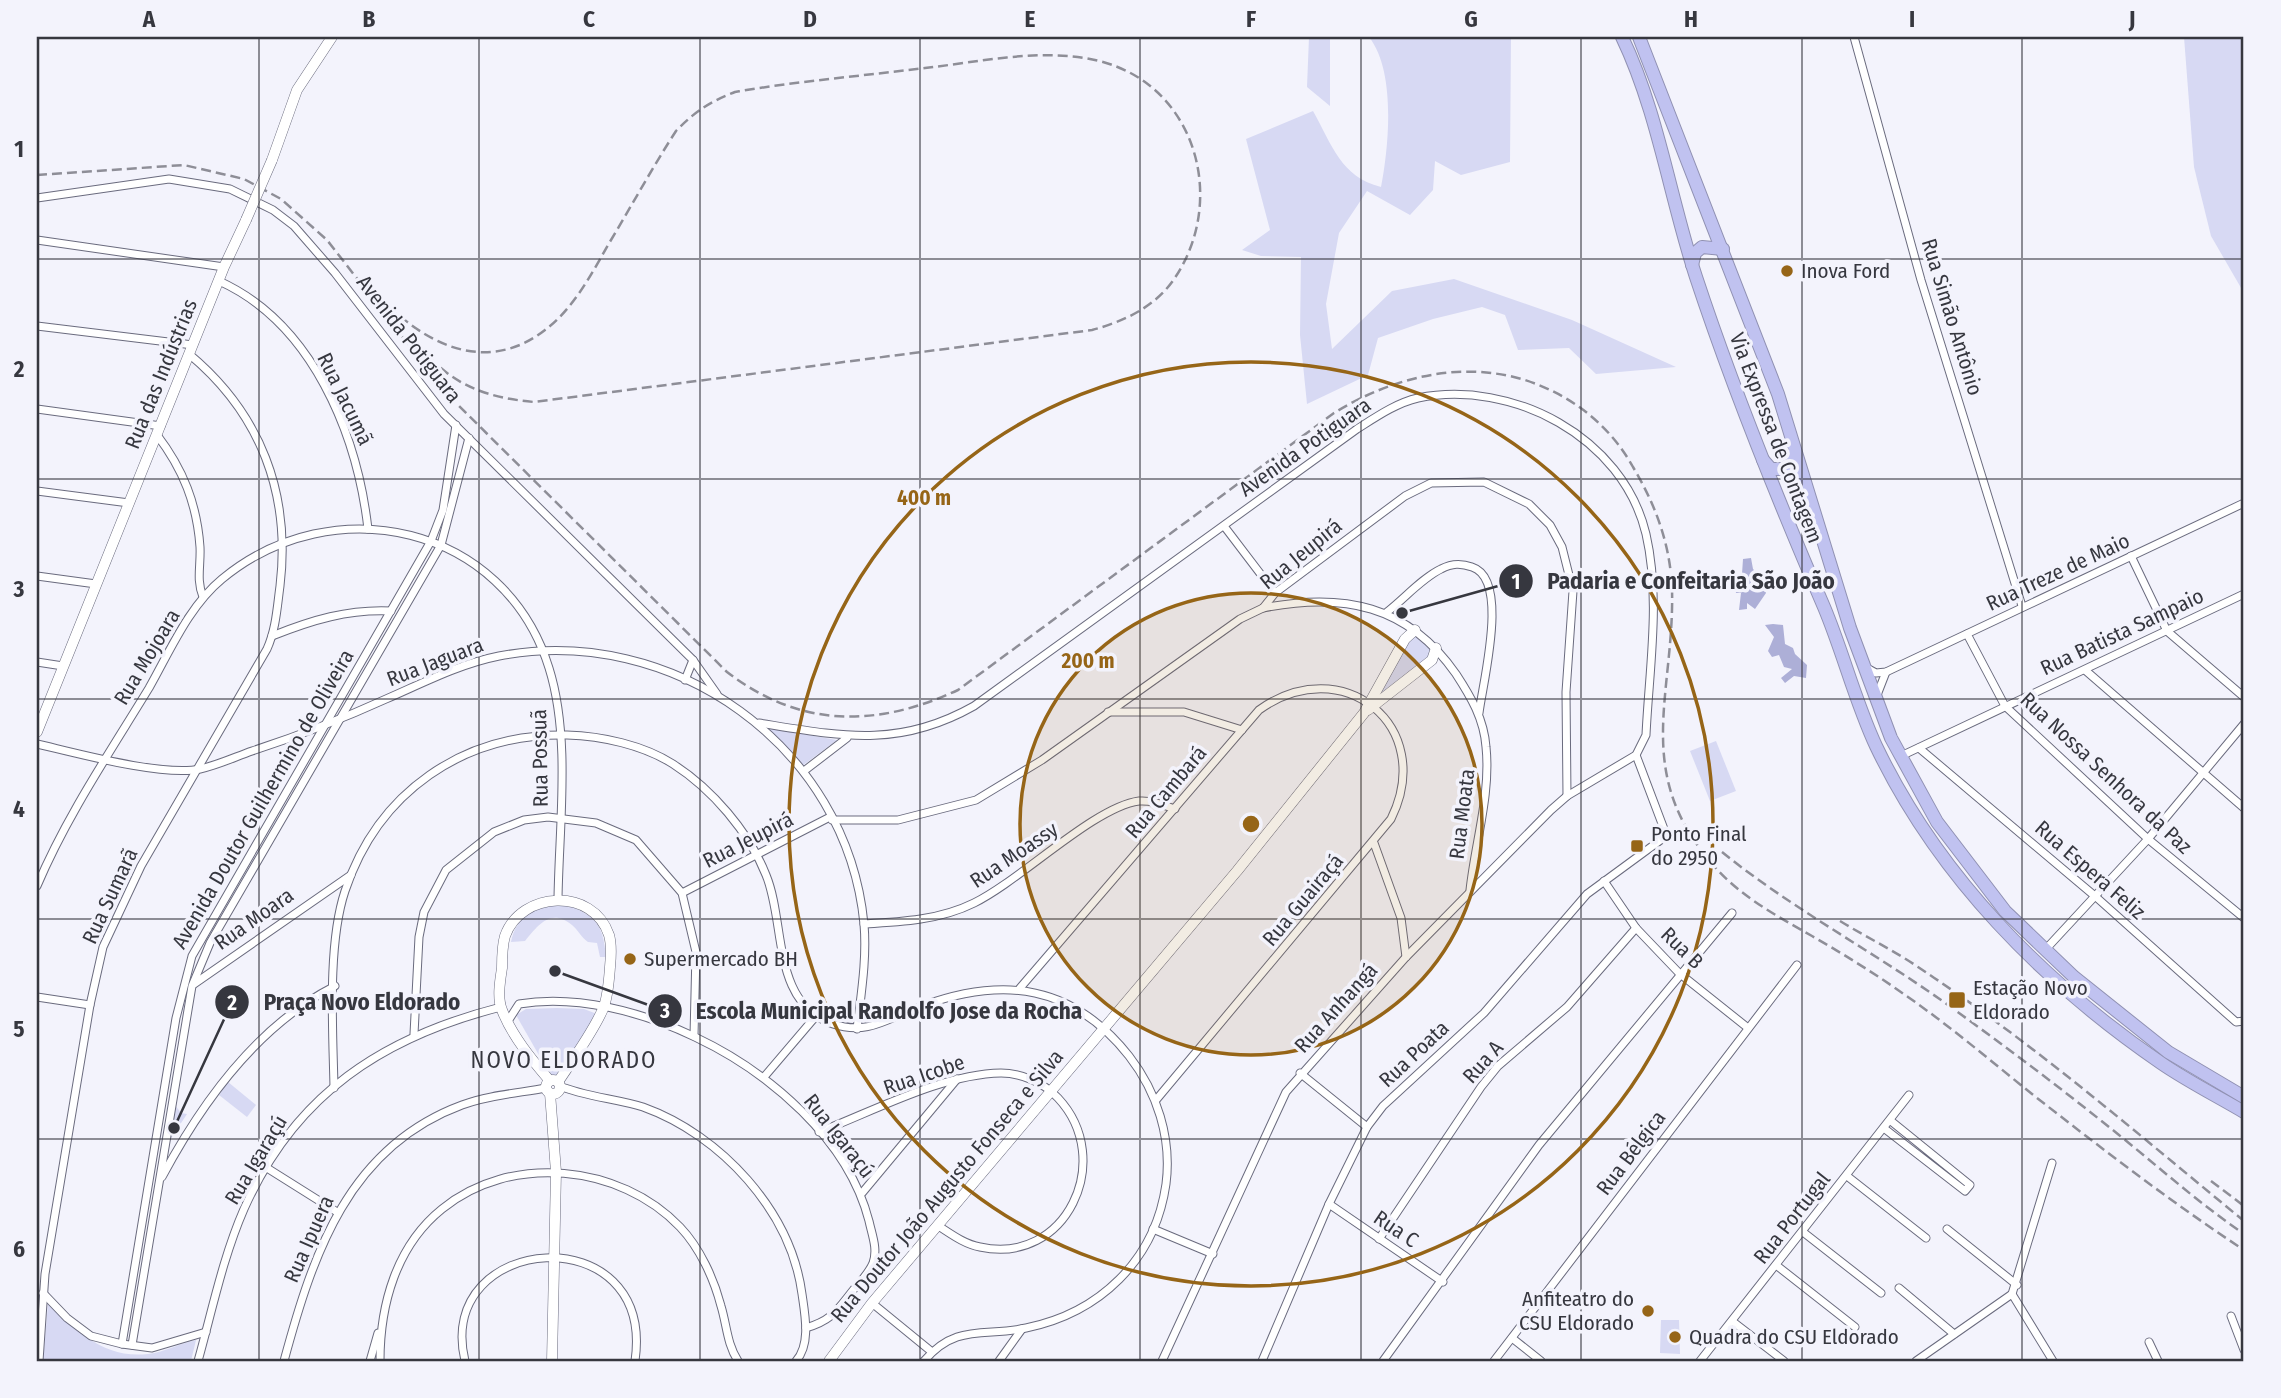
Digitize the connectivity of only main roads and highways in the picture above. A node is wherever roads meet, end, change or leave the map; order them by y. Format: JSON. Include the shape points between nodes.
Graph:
{"nodes":[{"id":1,"x":1622,"y":37,"type":"edge"},
{"id":2,"x":1639,"y":37,"type":"edge"},
{"id":3,"x":1723,"y":249,"type":"junction"},
{"id":4,"x":1692,"y":265,"type":"junction"},
{"id":5,"x":1795,"y":452,"type":"junction"},
{"id":6,"x":1760,"y":457,"type":"junction"},
{"id":7,"x":2244,"y":1097,"type":"edge"},
{"id":8,"x":2244,"y":1112,"type":"edge"}],
"edges":[{"from":1,"to":4,"type":"highway","name":"Via Expressa de Contagem"},
{"from":2,"to":3,"type":"highway","name":"Via Expressa de Contagem"},
{"from":3,"to":4,"type":"highway","via":[[1702,247]]},
{"from":3,"to":5,"type":"highway","name":"Via Expressa de Contagem"},
{"from":4,"to":6,"type":"highway","name":"Via Expressa de Contagem"},
{"from":5,"to":6,"type":"highway","via":[[1791,465],[1779,471]]},
{"from":5,"to":7,"type":"highway","name":"Via Expressa de Contagem","via":[[1877,699],[1937,822],[2006,911],[2074,977],[2168,1052]]},
{"from":6,"to":8,"type":"highway","name":"Via Expressa de Contagem","via":[[1834,630],[1875,744],[1924,830],[1993,921],[2063,988],[2162,1064]]}]}
